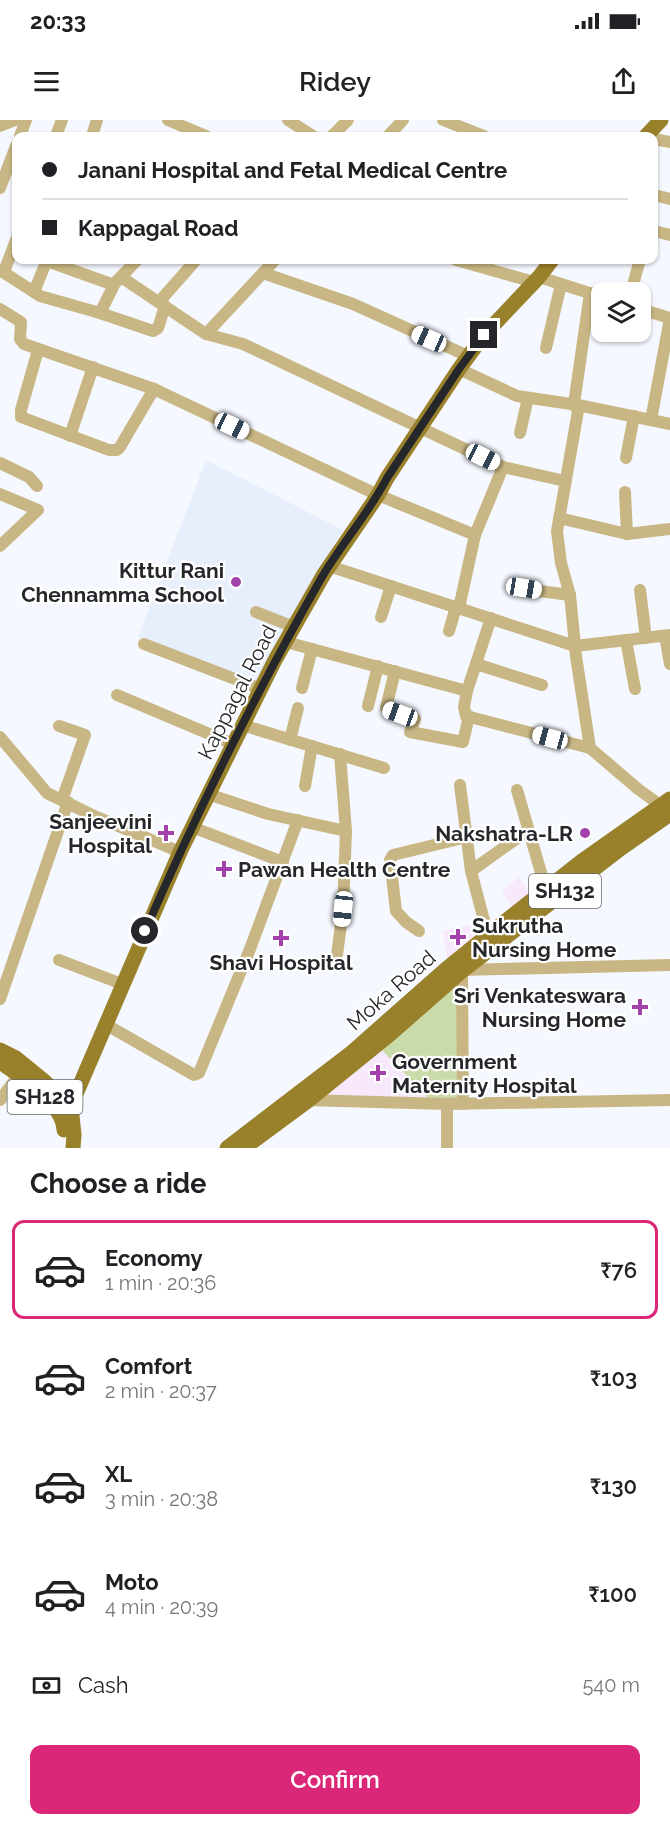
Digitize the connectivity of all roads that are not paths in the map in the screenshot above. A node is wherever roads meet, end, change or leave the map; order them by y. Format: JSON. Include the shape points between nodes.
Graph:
{"nodes":[{"id":1,"x":15,"y":120,"type":"edge"},
{"id":2,"x":168,"y":120,"type":"edge"},
{"id":3,"x":290,"y":120,"type":"edge"},
{"id":4,"x":403,"y":120,"type":"edge"},
{"id":5,"x":443,"y":120,"type":"edge"},
{"id":6,"x":661,"y":120,"type":"edge"},
{"id":7,"x":0,"y":126,"type":"edge"},
{"id":8,"x":196,"y":132,"type":"edge"},
{"id":9,"x":307,"y":132,"type":"edge"},
{"id":10,"x":392,"y":132,"type":"edge"},
{"id":11,"x":474,"y":132,"type":"edge"},
{"id":12,"x":650,"y":132,"type":"edge"},
{"id":13,"x":12,"y":158,"type":"edge"},
{"id":14,"x":0,"y":188,"type":"edge"},
{"id":15,"x":12,"y":249,"type":"edge"},
{"id":16,"x":45,"y":264,"type":"edge"},
{"id":17,"x":60,"y":264,"type":"edge"},
{"id":18,"x":133,"y":264,"type":"edge"},
{"id":19,"x":193,"y":264,"type":"edge"},
{"id":20,"x":271,"y":264,"type":"edge"},
{"id":21,"x":473,"y":264,"type":"edge"},
{"id":22,"x":549,"y":264,"type":"edge"},
{"id":23,"x":639,"y":264,"type":"edge"},
{"id":24,"x":2,"y":271,"type":"edge"},
{"id":25,"x":263,"y":273,"type":"junction"},
{"id":26,"x":537,"y":279,"type":"junction"},
{"id":27,"x":117,"y":281,"type":"junction"},
{"id":28,"x":634,"y":282,"type":"edge"},
{"id":29,"x":561,"y":284,"type":"junction"},
{"id":30,"x":34,"y":292,"type":"junction"},
{"id":31,"x":591,"y":293,"type":"edge"},
{"id":32,"x":162,"y":304,"type":"junction"},
{"id":33,"x":0,"y":309,"type":"edge"},
{"id":34,"x":651,"y":312,"type":"edge"},
{"id":35,"x":100,"y":313,"type":"junction"},
{"id":36,"x":670,"y":318,"type":"edge"},
{"id":37,"x":591,"y":320,"type":"edge"},
{"id":38,"x":206,"y":334,"type":"junction"},
{"id":39,"x":546,"y":348,"type":"dead end"},
{"id":40,"x":38,"y":350,"type":"junction"},
{"id":41,"x":468,"y":356,"type":"junction"},
{"id":42,"x":93,"y":367,"type":"junction"},
{"id":43,"x":459,"y":369,"type":"junction"},
{"id":44,"x":154,"y":389,"type":"junction"},
{"id":45,"x":528,"y":398,"type":"junction"},
{"id":46,"x":574,"y":404,"type":"junction"},
{"id":47,"x":634,"y":416,"type":"junction"},
{"id":48,"x":651,"y":420,"type":"junction"},
{"id":49,"x":670,"y":424,"type":"edge"},
{"id":50,"x":421,"y":427,"type":"junction"},
{"id":51,"x":520,"y":433,"type":"dead end"},
{"id":52,"x":70,"y":436,"type":"junction"},
{"id":53,"x":626,"y":458,"type":"dead end"},
{"id":54,"x":0,"y":463,"type":"edge"},
{"id":55,"x":503,"y":467,"type":"junction"},
{"id":56,"x":565,"y":482,"type":"junction"},
{"id":57,"x":37,"y":486,"type":"dead end"},
{"id":58,"x":626,"y":492,"type":"dead end"},
{"id":59,"x":0,"y":494,"type":"edge"},
{"id":60,"x":378,"y":495,"type":"junction"},
{"id":61,"x":558,"y":518,"type":"junction"},
{"id":62,"x":670,"y":529,"type":"edge"},
{"id":63,"x":5,"y":533,"type":"edge"},
{"id":64,"x":627,"y":534,"type":"junction"},
{"id":65,"x":475,"y":535,"type":"junction"},
{"id":66,"x":0,"y":546,"type":"edge"},
{"id":67,"x":329,"y":566,"type":"junction"},
{"id":68,"x":391,"y":586,"type":"junction"},
{"id":69,"x":524,"y":588,"type":"dead end"},
{"id":70,"x":640,"y":590,"type":"dead end"},
{"id":71,"x":570,"y":595,"type":"junction"},
{"id":72,"x":458,"y":608,"type":"junction"},
{"id":73,"x":256,"y":612,"type":"dead end"},
{"id":74,"x":381,"y":617,"type":"dead end"},
{"id":75,"x":491,"y":618,"type":"junction"},
{"id":76,"x":294,"y":627,"type":"junction"},
{"id":77,"x":449,"y":631,"type":"dead end"},
{"id":78,"x":667,"y":635,"type":"edge"},
{"id":79,"x":646,"y":638,"type":"junction"},
{"id":80,"x":626,"y":640,"type":"junction"},
{"id":81,"x":285,"y":642,"type":"junction"},
{"id":82,"x":144,"y":644,"type":"dead end"},
{"id":83,"x":575,"y":646,"type":"junction"},
{"id":84,"x":312,"y":649,"type":"junction"},
{"id":85,"x":476,"y":664,"type":"junction"},
{"id":86,"x":670,"y":664,"type":"edge"},
{"id":87,"x":378,"y":666,"type":"junction"},
{"id":88,"x":395,"y":671,"type":"junction"},
{"id":89,"x":542,"y":685,"type":"dead end"},
{"id":90,"x":302,"y":688,"type":"dead end"},
{"id":91,"x":261,"y":689,"type":"junction"},
{"id":92,"x":635,"y":689,"type":"dead end"},
{"id":93,"x":467,"y":691,"type":"junction"},
{"id":94,"x":117,"y":695,"type":"dead end"},
{"id":95,"x":368,"y":705,"type":"dead end"},
{"id":96,"x":298,"y":708,"type":"dead end"},
{"id":97,"x":469,"y":716,"type":"junction"},
{"id":98,"x":59,"y":726,"type":"dead end"},
{"id":99,"x":242,"y":726,"type":"junction"},
{"id":100,"x":0,"y":737,"type":"edge"},
{"id":101,"x":290,"y":740,"type":"junction"},
{"id":102,"x":233,"y":744,"type":"junction"},
{"id":103,"x":312,"y":746,"type":"junction"},
{"id":104,"x":590,"y":748,"type":"junction"},
{"id":105,"x":340,"y":754,"type":"junction"},
{"id":106,"x":384,"y":768,"type":"dead end"},
{"id":107,"x":460,"y":785,"type":"dead end"},
{"id":108,"x":305,"y":786,"type":"dead end"},
{"id":109,"x":517,"y":790,"type":"dead end"},
{"id":110,"x":208,"y":794,"type":"junction"},
{"id":111,"x":65,"y":801,"type":"junction"},
{"id":112,"x":667,"y":806,"type":"edge"},
{"id":113,"x":298,"y":820,"type":"junction"},
{"id":114,"x":192,"y":827,"type":"junction"},
{"id":115,"x":345,"y":831,"type":"junction"},
{"id":116,"x":527,"y":831,"type":"junction"},
{"id":117,"x":467,"y":837,"type":"junction"},
{"id":118,"x":180,"y":852,"type":"junction"},
{"id":119,"x":283,"y":862,"type":"junction"},
{"id":120,"x":471,"y":871,"type":"junction"},
{"id":121,"x":546,"y":890,"type":"junction"},
{"id":122,"x":419,"y":931,"type":"dead end"},
{"id":123,"x":491,"y":938,"type":"junction"},
{"id":124,"x":337,"y":955,"type":"dead end"},
{"id":125,"x":59,"y":960,"type":"dead end"},
{"id":126,"x":670,"y":965,"type":"edge"},
{"id":127,"x":458,"y":967,"type":"junction"},
{"id":128,"x":122,"y":984,"type":"junction"},
{"id":129,"x":0,"y":999,"type":"edge"},
{"id":130,"x":105,"y":1024,"type":"junction"},
{"id":131,"x":0,"y":1050,"type":"edge"},
{"id":132,"x":0,"y":1062,"type":"edge"},
{"id":133,"x":19,"y":1076,"type":"junction"},
{"id":134,"x":0,"y":1100,"type":"edge"},
{"id":135,"x":291,"y":1100,"type":"junction"},
{"id":136,"x":309,"y":1100,"type":"junction"},
{"id":137,"x":670,"y":1100,"type":"edge"},
{"id":138,"x":447,"y":1104,"type":"junction"},
{"id":139,"x":463,"y":1104,"type":"junction"},
{"id":140,"x":71,"y":1106,"type":"junction"},
{"id":141,"x":64,"y":1122,"type":"junction"},
{"id":142,"x":64,"y":1148,"type":"edge"},
{"id":143,"x":73,"y":1148,"type":"edge"},
{"id":144,"x":227,"y":1148,"type":"edge"},
{"id":145,"x":244,"y":1148,"type":"edge"},
{"id":146,"x":447,"y":1148,"type":"edge"}],
"edges":[{"from":1,"to":7,"type":"street"},
{"from":2,"to":8,"type":"street"},
{"from":3,"to":9,"type":"street"},
{"from":4,"to":10,"type":"street"},
{"from":5,"to":11,"type":"street"},
{"from":6,"to":12,"type":"main road"},
{"from":13,"to":14,"type":"street"},
{"from":15,"to":24,"type":"street"},
{"from":16,"to":30,"type":"street"},
{"from":17,"to":27,"type":"street"},
{"from":18,"to":27,"type":"street"},
{"from":19,"to":32,"type":"street"},
{"from":20,"to":25,"type":"street"},
{"from":21,"to":26,"type":"street"},
{"from":22,"to":26,"type":"main road","name":"Kappagal Road"},
{"from":23,"to":28,"type":"street"},
{"from":24,"to":30,"type":"street"},
{"from":25,"to":38,"type":"street"},
{"from":25,"to":41,"type":"street","via":[[352,304]]},
{"from":26,"to":29,"type":"street"},
{"from":26,"to":41,"type":"main road","name":"Kappagal Road"},
{"from":27,"to":32,"type":"street"},
{"from":27,"to":35,"type":"street"},
{"from":29,"to":31,"type":"street"},
{"from":29,"to":39,"type":"street"},
{"from":30,"to":35,"type":"street"},
{"from":32,"to":35,"type":"street","via":[[158,328],[153,331]]},
{"from":32,"to":38,"type":"street"},
{"from":33,"to":40,"type":"street","via":[[21,322],[21,342]]},
{"from":34,"to":36,"type":"street"},
{"from":36,"to":48,"type":"street"},
{"from":37,"to":46,"type":"street"},
{"from":38,"to":50,"type":"street","via":[[243,344]]},
{"from":40,"to":42,"type":"street"},
{"from":40,"to":52,"type":"street","via":[[21,417]]},
{"from":41,"to":43,"type":"main road","name":"Kappagal Road"},
{"from":42,"to":44,"type":"street"},
{"from":42,"to":52,"type":"street"},
{"from":43,"to":45,"type":"street"},
{"from":43,"to":50,"type":"main road","name":"Kappagal Road"},
{"from":44,"to":52,"type":"street","via":[[117,450]]},
{"from":44,"to":60,"type":"street"},
{"from":45,"to":46,"type":"street"},
{"from":45,"to":51,"type":"street"},
{"from":46,"to":47,"type":"street"},
{"from":46,"to":56,"type":"street","via":[[578,411]]},
{"from":47,"to":48,"type":"street"},
{"from":47,"to":53,"type":"street"},
{"from":48,"to":49,"type":"street"},
{"from":50,"to":55,"type":"street"},
{"from":50,"to":60,"type":"main road","name":"Kappagal Road"},
{"from":54,"to":57,"type":"street","via":[[29,477]]},
{"from":55,"to":56,"type":"street"},
{"from":55,"to":65,"type":"street"},
{"from":56,"to":61,"type":"street"},
{"from":58,"to":64,"type":"street"},
{"from":59,"to":63,"type":"street","via":[[38,510]]},
{"from":60,"to":65,"type":"street"},
{"from":60,"to":67,"type":"main road","name":"Kappagal Road"},
{"from":61,"to":64,"type":"street"},
{"from":61,"to":71,"type":"street","via":[[561,563]]},
{"from":62,"to":64,"type":"street"},
{"from":63,"to":66,"type":"street"},
{"from":65,"to":72,"type":"street"},
{"from":67,"to":68,"type":"street"},
{"from":67,"to":76,"type":"main road","name":"Kappagal Road"},
{"from":68,"to":72,"type":"street"},
{"from":68,"to":74,"type":"street"},
{"from":69,"to":71,"type":"street"},
{"from":70,"to":79,"type":"street"},
{"from":71,"to":83,"type":"street"},
{"from":72,"to":75,"type":"street"},
{"from":72,"to":77,"type":"street"},
{"from":73,"to":76,"type":"street"},
{"from":75,"to":83,"type":"street"},
{"from":75,"to":85,"type":"street"},
{"from":76,"to":81,"type":"main road","name":"Kappagal Road"},
{"from":78,"to":79,"type":"street"},
{"from":78,"to":86,"type":"street"},
{"from":79,"to":80,"type":"street"},
{"from":80,"to":83,"type":"street"},
{"from":80,"to":92,"type":"street"},
{"from":81,"to":84,"type":"street"},
{"from":81,"to":91,"type":"main road","name":"Kappagal Road"},
{"from":82,"to":91,"type":"street"},
{"from":83,"to":104,"type":"street"},
{"from":84,"to":87,"type":"street"},
{"from":84,"to":90,"type":"street"},
{"from":85,"to":89,"type":"street"},
{"from":85,"to":93,"type":"street"},
{"from":87,"to":88,"type":"street"},
{"from":87,"to":95,"type":"street"},
{"from":88,"to":93,"type":"street"},
{"from":88,"to":97,"type":"street","via":[[386,708],[415,719],[410,732],[464,742]]},
{"from":91,"to":99,"type":"main road","name":"Kappagal Road"},
{"from":93,"to":97,"type":"street","via":[[464,707]]},
{"from":94,"to":102,"type":"street"},
{"from":96,"to":101,"type":"street"},
{"from":97,"to":104,"type":"street"},
{"from":98,"to":111,"type":"street","via":[[85,735]]},
{"from":99,"to":101,"type":"street"},
{"from":99,"to":102,"type":"main road","name":"Kappagal Road"},
{"from":100,"to":111,"type":"street","via":[[47,793]]},
{"from":101,"to":103,"type":"street"},
{"from":102,"to":110,"type":"main road","name":"Kappagal Road"},
{"from":103,"to":105,"type":"street"},
{"from":103,"to":108,"type":"street"},
{"from":104,"to":112,"type":"street"},
{"from":105,"to":106,"type":"street"},
{"from":105,"to":115,"type":"street"},
{"from":107,"to":117,"type":"street"},
{"from":109,"to":116,"type":"street"},
{"from":110,"to":113,"type":"street"},
{"from":110,"to":114,"type":"main road","name":"Kappagal Road"},
{"from":111,"to":118,"type":"street"},
{"from":111,"to":129,"type":"street"},
{"from":112,"to":121,"type":"main road","name":"Moka Road","number":"SH132"},
{"from":112,"to":123,"type":"main road","name":"Moka Road","number":"SH132","via":[[620,849]]},
{"from":113,"to":115,"type":"street"},
{"from":113,"to":119,"type":"street"},
{"from":114,"to":118,"type":"main road","name":"Kappagal Road"},
{"from":114,"to":119,"type":"street"},
{"from":115,"to":124,"type":"street","via":[[343,909]]},
{"from":116,"to":120,"type":"street"},
{"from":116,"to":121,"type":"street"},
{"from":117,"to":120,"type":"street"},
{"from":117,"to":122,"type":"street","via":[[393,855],[390,860],[396,911]]},
{"from":118,"to":128,"type":"main road","name":"Kappagal Road"},
{"from":119,"to":130,"type":"street","via":[[199,1073],[194,1075]]},
{"from":120,"to":123,"type":"street"},
{"from":121,"to":123,"type":"main road","name":"Moka Road","number":"SH132"},
{"from":123,"to":127,"type":"main road","name":"Moka Road","number":"SH132"},
{"from":125,"to":128,"type":"street"},
{"from":126,"to":127,"type":"street"},
{"from":127,"to":135,"type":"main road","name":"Moka Road","number":"SH132"},
{"from":127,"to":136,"type":"main road","name":"Moka Road","number":"SH132","via":[[388,1036]]},
{"from":127,"to":139,"type":"street"},
{"from":128,"to":130,"type":"main road","name":"Kappagal Road"},
{"from":130,"to":140,"type":"main road","name":"Kappagal Road"},
{"from":131,"to":140,"type":"main road","via":[[16,1058]]},
{"from":132,"to":133,"type":"main road","number":"SH128"},
{"from":133,"to":134,"type":"street"},
{"from":133,"to":141,"type":"main road","number":"SH128","via":[[46,1098]]},
{"from":135,"to":136,"type":"street"},
{"from":135,"to":144,"type":"main road","name":"Moka Road","number":"SH132"},
{"from":136,"to":138,"type":"street"},
{"from":136,"to":145,"type":"main road","name":"Moka Road","number":"SH132"},
{"from":137,"to":139,"type":"street"},
{"from":138,"to":139,"type":"street"},
{"from":138,"to":146,"type":"street"},
{"from":140,"to":141,"type":"main road","name":"Kappagal Road"},
{"from":140,"to":143,"type":"main road"},
{"from":141,"to":142,"type":"main road","number":"SH128"}]}
